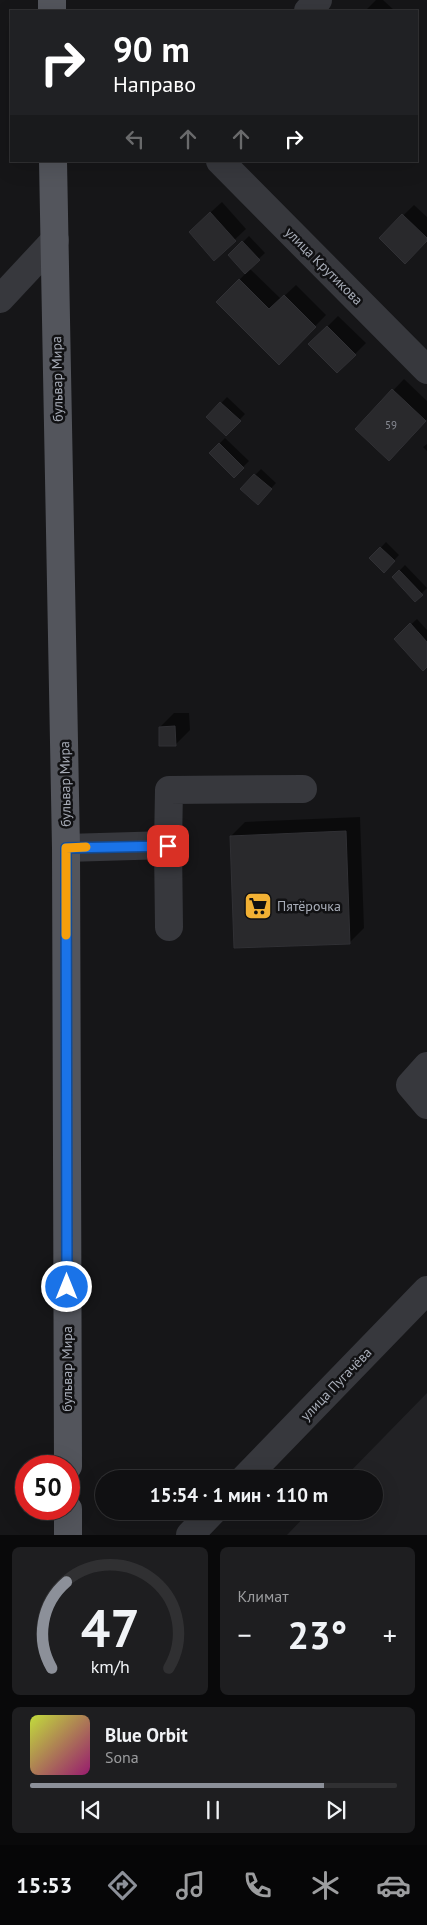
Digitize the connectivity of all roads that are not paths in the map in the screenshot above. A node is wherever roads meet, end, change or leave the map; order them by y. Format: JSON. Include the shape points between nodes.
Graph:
{"nodes":[{"id":1,"x":318,"y":0,"type":"edge"},
{"id":2,"x":309,"y":10,"type":"edge"},
{"id":3,"x":53,"y":162,"type":"edge"},
{"id":4,"x":221,"y":162,"type":"edge"},
{"id":5,"x":55,"y":240,"type":"junction"},
{"id":6,"x":0,"y":299,"type":"edge"},
{"id":7,"x":427,"y":370,"type":"edge"},
{"id":8,"x":303,"y":789,"type":"dead end"},
{"id":9,"x":168,"y":846,"type":"junction"},
{"id":10,"x":66,"y":848,"type":"junction"},
{"id":11,"x":169,"y":928,"type":"dead end"},
{"id":12,"x":427,"y":1066,"type":"edge"},
{"id":13,"x":427,"y":1104,"type":"edge"},
{"id":14,"x":427,"y":1290,"type":"edge"},
{"id":15,"x":68,"y":1455,"type":"edge"},
{"id":16,"x":253,"y":1470,"type":"edge"},
{"id":17,"x":68,"y":1520,"type":"edge"},
{"id":18,"x":204,"y":1520,"type":"edge"},
{"id":19,"x":68,"y":1535,"type":"edge"},
{"id":20,"x":190,"y":1535,"type":"edge"}],
"edges":[{"from":1,"to":2,"type":"street"},
{"from":3,"to":5,"type":"main road","name":"бульвар Мира"},
{"from":4,"to":7,"type":"street","name":"улица Крутикова"},
{"from":5,"to":6,"type":"street"},
{"from":5,"to":10,"type":"main road","name":"бульвар Мира"},
{"from":8,"to":9,"type":"street","via":[[169,790]]},
{"from":9,"to":10,"type":"street"},
{"from":9,"to":11,"type":"street"},
{"from":10,"to":15,"type":"main road","name":"бульвар Мира"},
{"from":12,"to":13,"type":"street","via":[[410,1085]]},
{"from":14,"to":16,"type":"street","name":"улица Пугачёва"},
{"from":17,"to":19,"type":"main road"},
{"from":18,"to":20,"type":"street"}]}
